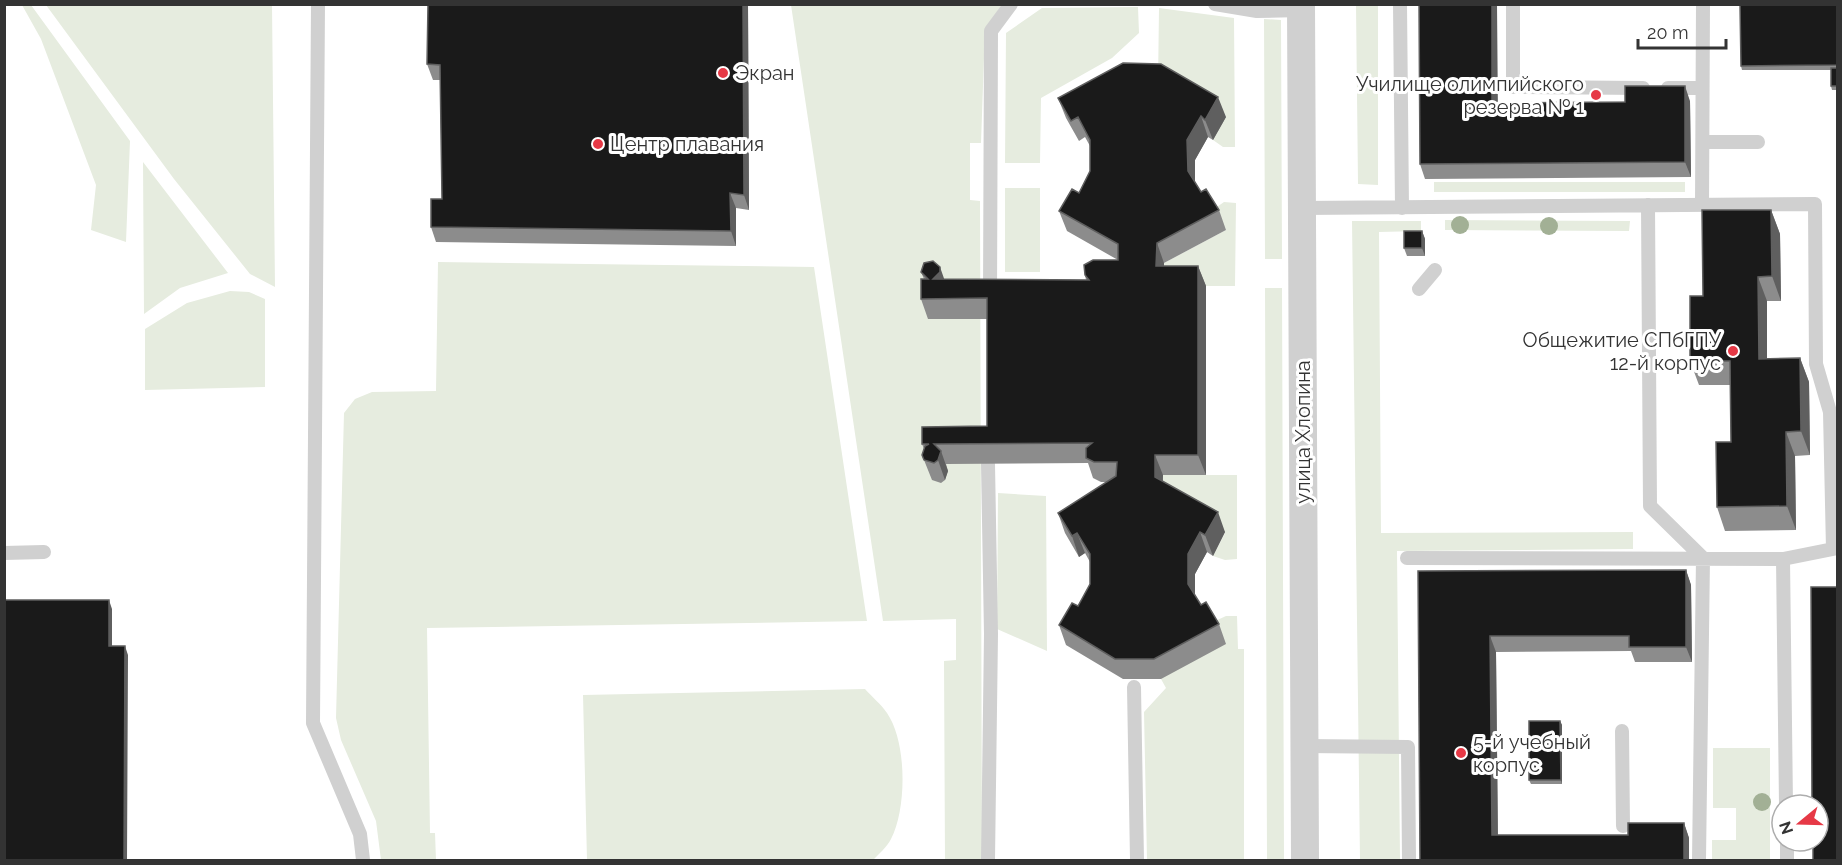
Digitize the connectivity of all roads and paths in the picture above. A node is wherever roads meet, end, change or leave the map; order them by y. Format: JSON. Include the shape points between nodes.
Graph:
{"nodes":[{"id":1,"x":318,"y":4,"type":"edge"},
{"id":2,"x":1011,"y":4,"type":"edge"},
{"id":3,"x":1215,"y":4,"type":"edge"},
{"id":4,"x":1400,"y":4,"type":"edge"},
{"id":5,"x":1513,"y":4,"type":"edge"},
{"id":6,"x":1703,"y":4,"type":"edge"},
{"id":7,"x":1301,"y":7,"type":"edge"},
{"id":8,"x":1702,"y":88,"type":"junction"},
{"id":9,"x":1703,"y":142,"type":"junction"},
{"id":10,"x":1758,"y":142,"type":"dead end"},
{"id":11,"x":1648,"y":205,"type":"junction"},
{"id":12,"x":1702,"y":205,"type":"junction"},
{"id":13,"x":1302,"y":208,"type":"junction"},
{"id":14,"x":1402,"y":208,"type":"junction"},
{"id":15,"x":1435,"y":270,"type":"dead end"},
{"id":16,"x":1419,"y":289,"type":"dead end"},
{"id":17,"x":990,"y":300,"type":"edge"},
{"id":18,"x":988,"y":464,"type":"edge"},
{"id":19,"x":1835,"y":549,"type":"edge"},
{"id":20,"x":44,"y":552,"type":"dead end"},
{"id":21,"x":4,"y":553,"type":"edge"},
{"id":22,"x":1407,"y":558,"type":"dead end"},
{"id":23,"x":1703,"y":558,"type":"junction"},
{"id":24,"x":1784,"y":559,"type":"junction"},
{"id":25,"x":1134,"y":687,"type":"edge"},
{"id":26,"x":1622,"y":731,"type":"dead end"},
{"id":27,"x":1304,"y":746,"type":"junction"},
{"id":28,"x":1786,"y":793,"type":"edge"},
{"id":29,"x":1623,"y":825,"type":"dead end"},
{"id":30,"x":363,"y":861,"type":"edge"},
{"id":31,"x":988,"y":861,"type":"edge"},
{"id":32,"x":1137,"y":861,"type":"edge"},
{"id":33,"x":1305,"y":861,"type":"edge"},
{"id":34,"x":1409,"y":861,"type":"edge"},
{"id":35,"x":1699,"y":861,"type":"edge"}],
"edges":[{"from":1,"to":30,"type":"lane","via":[[313,723],[360,834]]},
{"from":2,"to":17,"type":"lane","via":[[991,31]]},
{"from":3,"to":7,"type":"lane","via":[[1257,11]]},
{"from":4,"to":14,"type":"lane"},
{"from":5,"to":8,"type":"lane","via":[[1513,87]]},
{"from":6,"to":8,"type":"lane"},
{"from":7,"to":13,"type":"street","name":"улица Хлопина"},
{"from":8,"to":9,"type":"lane"},
{"from":9,"to":10,"type":"lane"},
{"from":9,"to":12,"type":"lane"},
{"from":11,"to":12,"type":"lane"},
{"from":11,"to":14,"type":"lane"},
{"from":11,"to":23,"type":"lane","via":[[1650,506]]},
{"from":12,"to":19,"type":"lane","via":[[1815,204],[1816,364],[1830,412]]},
{"from":13,"to":14,"type":"lane"},
{"from":13,"to":27,"type":"street","name":"улица Хлопина"},
{"from":15,"to":16,"type":"lane"},
{"from":18,"to":31,"type":"lane"},
{"from":19,"to":24,"type":"lane"},
{"from":20,"to":21,"type":"lane"},
{"from":22,"to":23,"type":"lane"},
{"from":23,"to":24,"type":"lane"},
{"from":23,"to":35,"type":"lane"},
{"from":24,"to":28,"type":"lane"},
{"from":25,"to":32,"type":"lane"},
{"from":26,"to":29,"type":"lane"},
{"from":27,"to":33,"type":"street","name":"улица Хлопина"},
{"from":27,"to":34,"type":"lane","via":[[1408,747]]}]}
